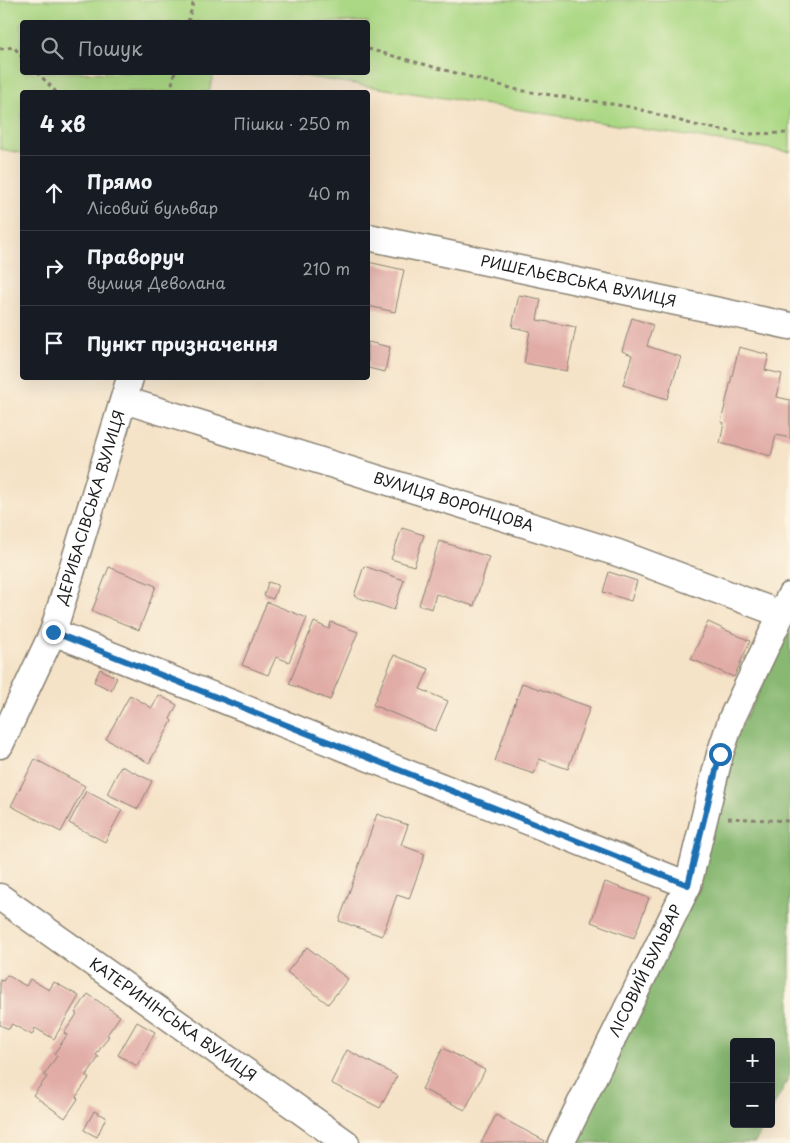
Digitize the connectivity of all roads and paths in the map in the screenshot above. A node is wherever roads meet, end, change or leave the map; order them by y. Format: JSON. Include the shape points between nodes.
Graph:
{"nodes":[{"id":1,"x":194,"y":0,"type":"edge"},
{"id":2,"x":189,"y":20,"type":"edge"},
{"id":3,"x":0,"y":49,"type":"edge"},
{"id":4,"x":370,"y":50,"type":"edge"},
{"id":5,"x":20,"y":54,"type":"edge"},
{"id":6,"x":41,"y":75,"type":"edge"},
{"id":7,"x":174,"y":75,"type":"edge"},
{"id":8,"x":54,"y":90,"type":"edge"},
{"id":9,"x":170,"y":90,"type":"edge"},
{"id":10,"x":790,"y":133,"type":"edge"},
{"id":11,"x":370,"y":237,"type":"edge"},
{"id":12,"x":790,"y":326,"type":"edge"},
{"id":13,"x":127,"y":389,"type":"edge"},
{"id":14,"x":785,"y":605,"type":"edge"},
{"id":15,"x":53,"y":632,"type":"junction"},
{"id":16,"x":0,"y":745,"type":"edge"},
{"id":17,"x":704,"y":817,"type":"junction"},
{"id":18,"x":790,"y":821,"type":"edge"},
{"id":19,"x":688,"y":885,"type":"junction"},
{"id":20,"x":0,"y":897,"type":"edge"},
{"id":21,"x":346,"y":1143,"type":"edge"},
{"id":22,"x":561,"y":1143,"type":"edge"}],
"edges":[{"from":1,"to":2,"type":"path"},
{"from":3,"to":5,"type":"path","via":[[14,47]]},
{"from":4,"to":10,"type":"path","via":[[518,90],[631,108],[695,126],[745,134]]},
{"from":6,"to":8,"type":"path"},
{"from":7,"to":9,"type":"path"},
{"from":11,"to":12,"type":"street","name":"РИШЕЛЬЄВСЬКА ВУЛИЦЯ"},
{"from":13,"to":14,"type":"street","name":"ВУЛИЦЯ ВОРОНЦОВА","via":[[618,553]]},
{"from":13,"to":15,"type":"street","name":"ДЕРИБАСІВСЬКА ВУЛИЦЯ"},
{"from":14,"to":17,"type":"street","name":"ЛІСОВИЙ БУЛЬВАР","via":[[732,718]]},
{"from":15,"to":16,"type":"street","name":"ДЕРИБАСІВСЬКА ВУЛИЦЯ"},
{"from":15,"to":19,"type":"street"},
{"from":17,"to":18,"type":"path"},
{"from":17,"to":19,"type":"street","name":"ЛІСОВИЙ БУЛЬВАР"},
{"from":19,"to":22,"type":"street","name":"ЛІСОВИЙ БУЛЬВАР"},
{"from":20,"to":21,"type":"street","name":"КАТЕРИНІНСЬКА ВУЛИЦЯ"}]}
